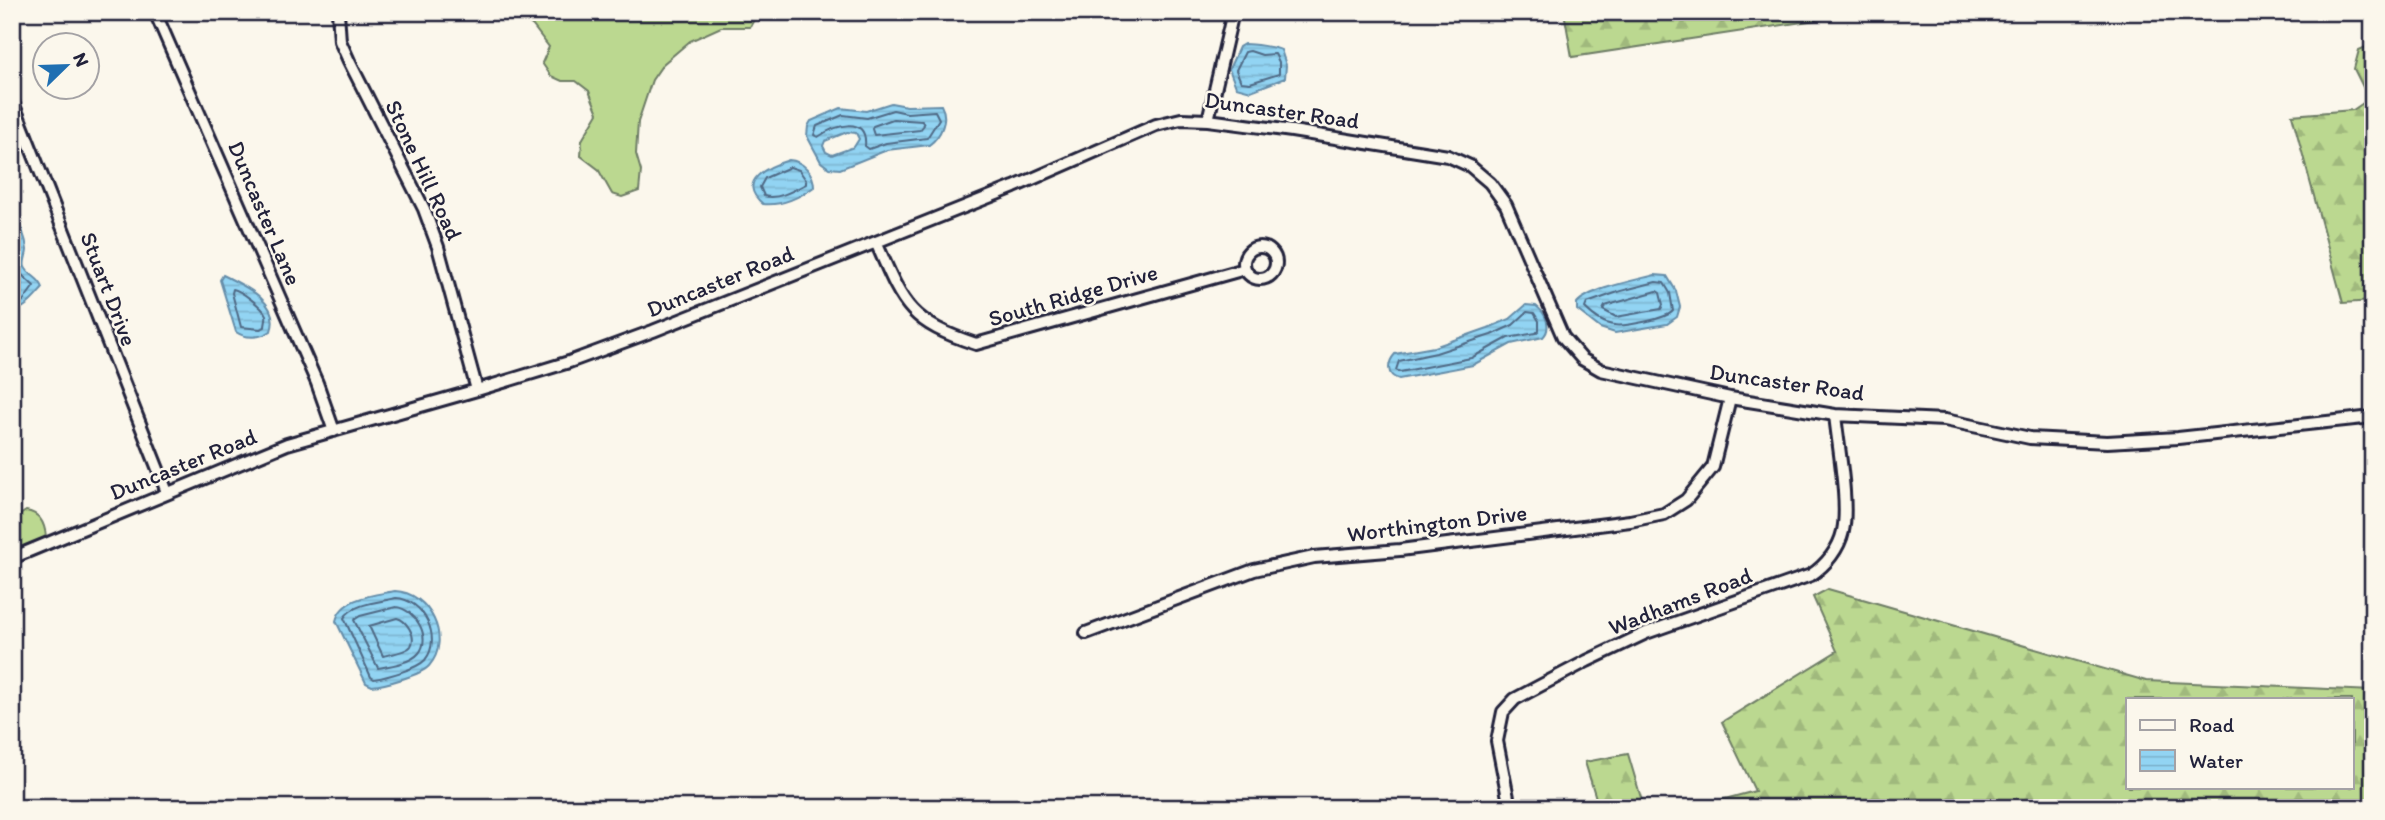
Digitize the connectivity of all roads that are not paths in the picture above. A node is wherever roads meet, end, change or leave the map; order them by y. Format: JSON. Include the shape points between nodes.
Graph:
{"nodes":[{"id":1,"x":155,"y":12,"type":"edge"},
{"id":2,"x":338,"y":12,"type":"edge"},
{"id":3,"x":1233,"y":12,"type":"edge"},
{"id":4,"x":12,"y":100,"type":"edge"},
{"id":5,"x":1208,"y":120,"type":"junction"},
{"id":6,"x":876,"y":242,"type":"junction"},
{"id":7,"x":1245,"y":269,"type":"dead end"},
{"id":8,"x":477,"y":390,"type":"junction"},
{"id":9,"x":1730,"y":398,"type":"junction"},
{"id":10,"x":1835,"y":415,"type":"junction"},
{"id":11,"x":2373,"y":417,"type":"edge"},
{"id":12,"x":334,"y":431,"type":"junction"},
{"id":13,"x":167,"y":492,"type":"junction"},
{"id":14,"x":12,"y":558,"type":"edge"},
{"id":15,"x":1086,"y":633,"type":"dead end"},
{"id":16,"x":1510,"y":808,"type":"edge"}],
"edges":[{"from":1,"to":12,"type":"street","name":"Duncaster Lane"},
{"from":2,"to":8,"type":"street","name":"Stone Hill Road","via":[[340,41],[424,209],[438,247]]},
{"from":3,"to":5,"type":"street"},
{"from":4,"to":13,"type":"street","name":"Stuart Drive"},
{"from":5,"to":6,"type":"street","name":"Duncaster Road","via":[[1181,119],[1156,125]]},
{"from":5,"to":9,"type":"street","name":"Duncaster Road","via":[[1448,156],[1470,166],[1506,205],[1563,337],[1582,359],[1601,370]]},
{"from":6,"to":7,"type":"street","name":"South Ridge Drive","via":[[899,295],[922,321],[976,344]]},
{"from":6,"to":8,"type":"street","name":"Duncaster Road","via":[[653,331]]},
{"from":8,"to":12,"type":"street","name":"Duncaster Road"},
{"from":9,"to":10,"type":"street","name":"Duncaster Road"},
{"from":9,"to":15,"type":"street","name":"Worthington Drive","via":[[1713,467],[1686,500],[1664,514],[1413,549],[1314,557],[1254,570]]},
{"from":10,"to":11,"type":"street","name":"Duncaster Road","via":[[1945,420],[2030,438],[2108,442]]},
{"from":10,"to":16,"type":"street","name":"Wadhams Road","via":[[1844,520],[1838,546],[1826,564],[1811,575],[1646,633],[1515,699],[1503,712],[1497,741]]},
{"from":12,"to":13,"type":"street","name":"Duncaster Road","via":[[287,444]]},
{"from":13,"to":14,"type":"street","name":"Duncaster Road"}]}
